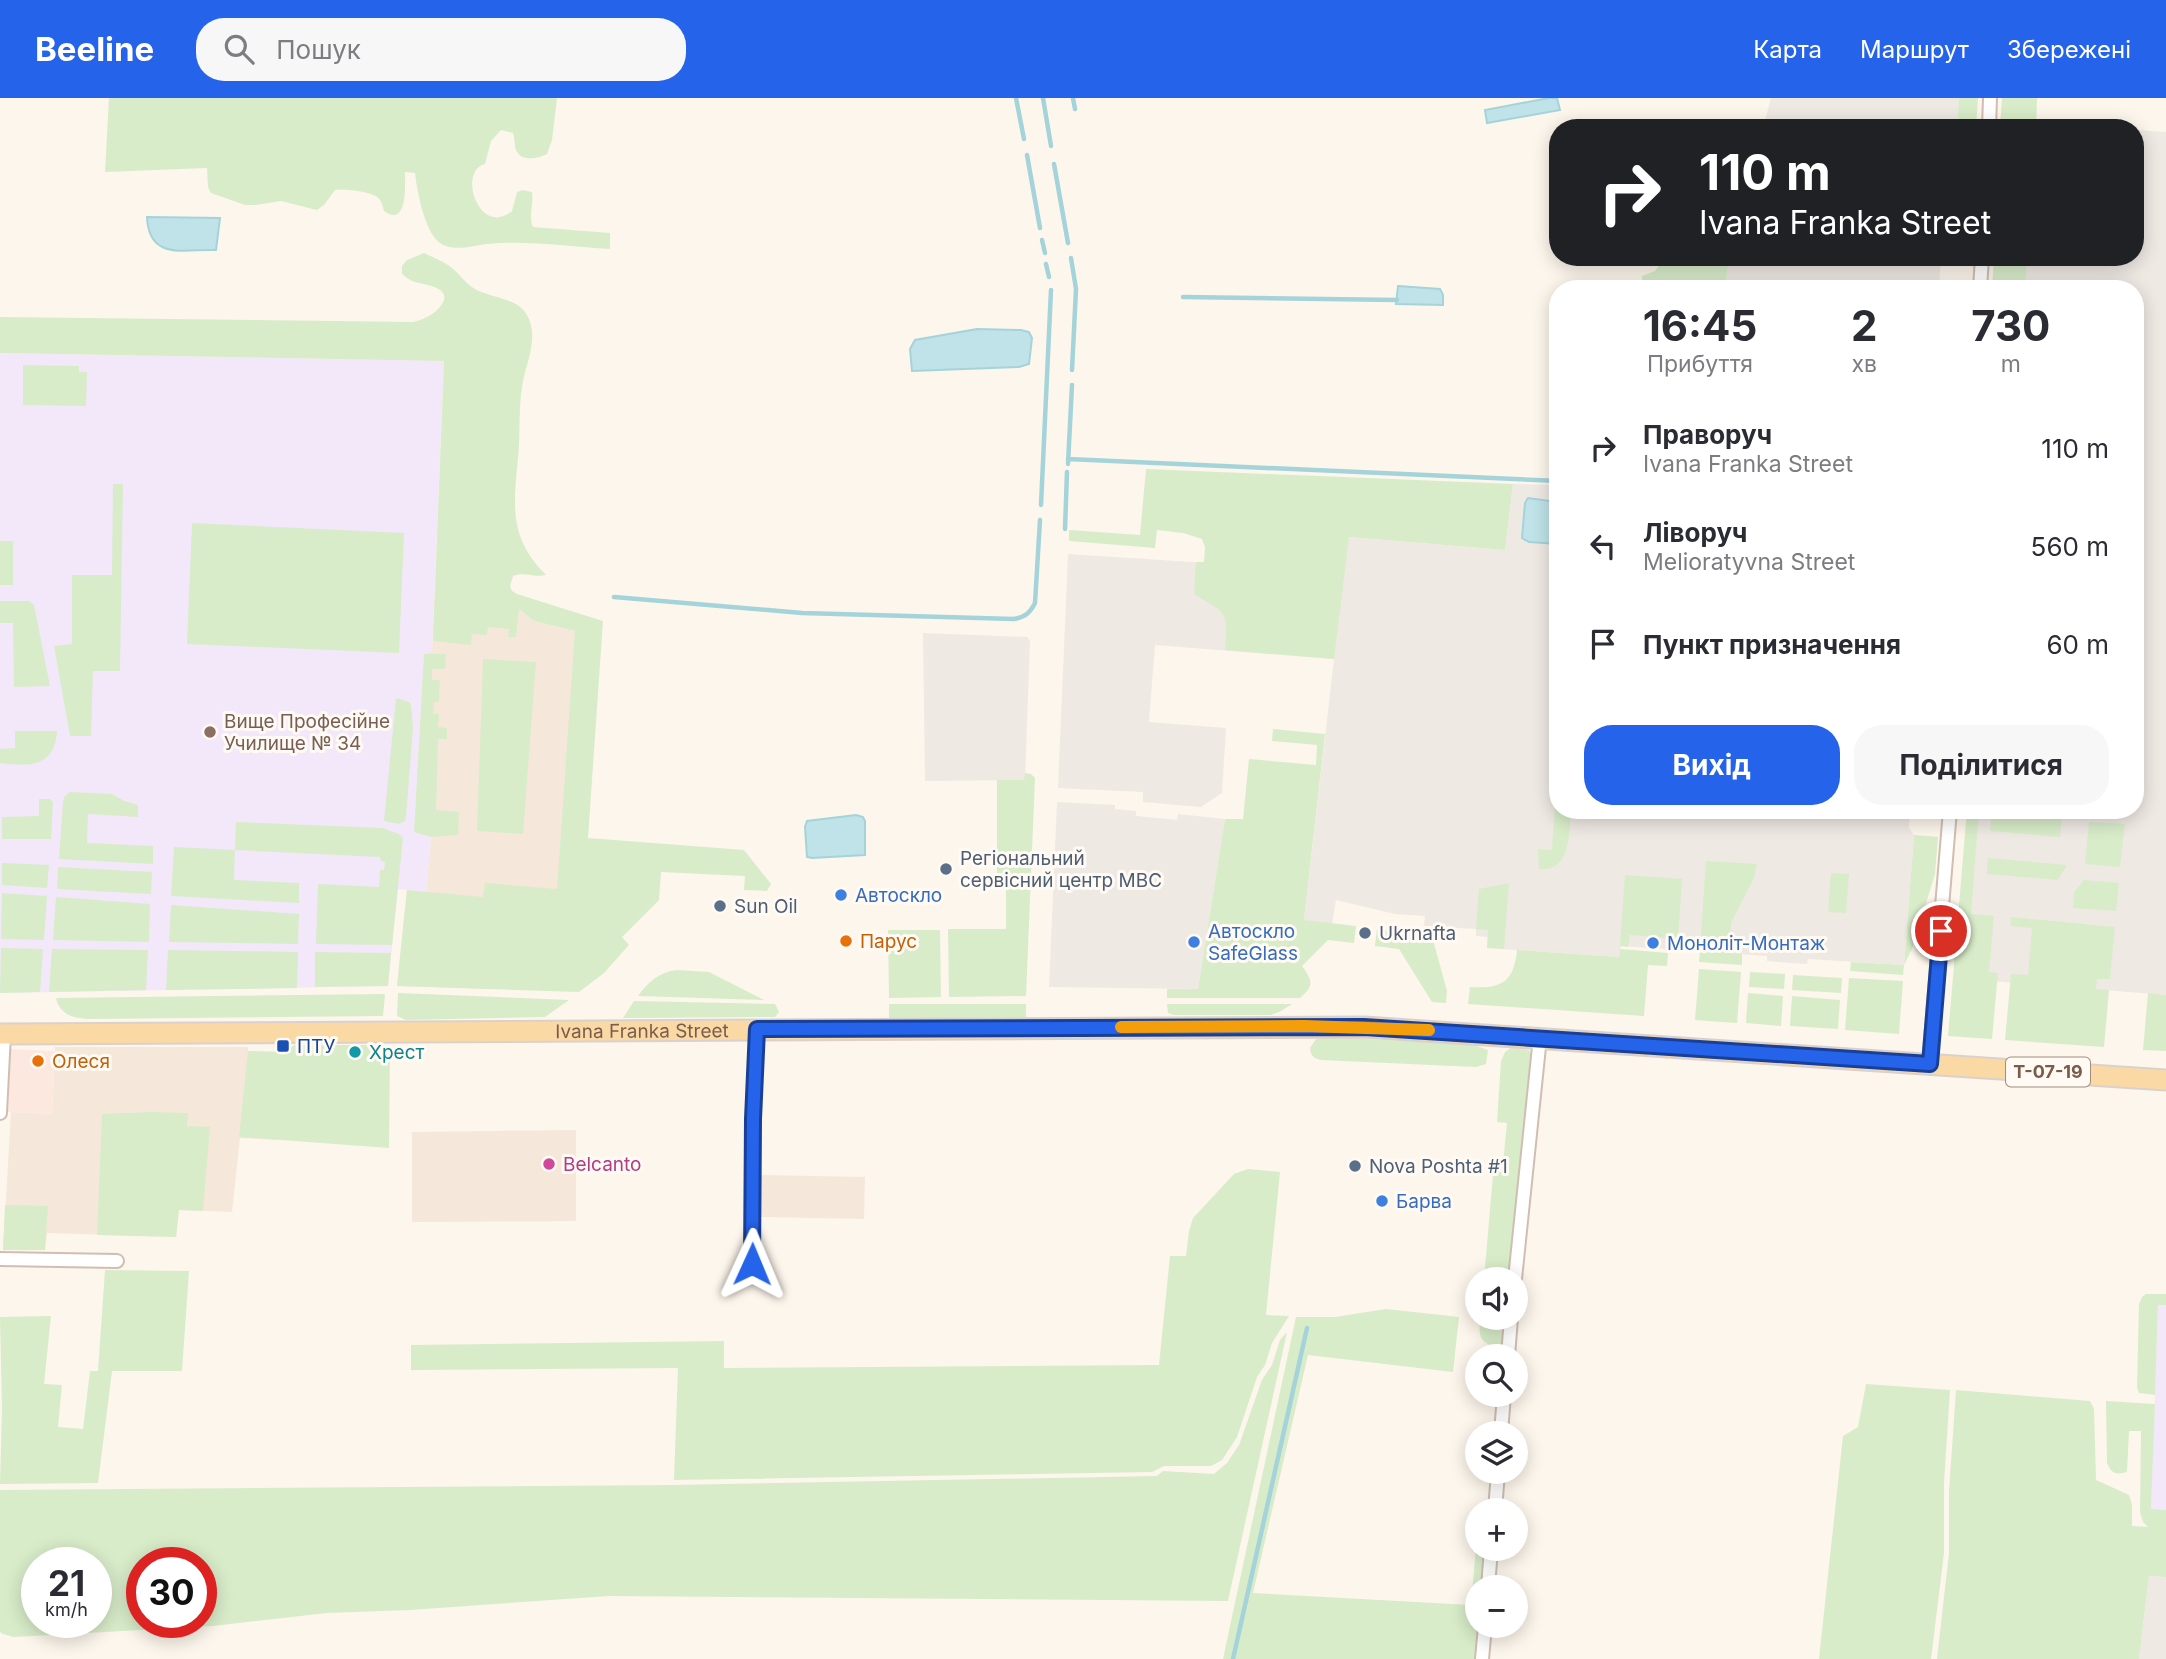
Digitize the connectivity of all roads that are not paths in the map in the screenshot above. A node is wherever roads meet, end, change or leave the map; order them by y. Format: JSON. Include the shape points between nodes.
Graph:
{"nodes":[{"id":1,"x":1990,"y":98,"type":"edge"},
{"id":2,"x":1989,"y":119,"type":"edge"},
{"id":3,"x":1949,"y":819,"type":"edge"},
{"id":4,"x":757,"y":1029,"type":"junction"},
{"id":5,"x":2,"y":1034,"type":"edge"},
{"id":6,"x":1540,"y":1037,"type":"junction"},
{"id":7,"x":1930,"y":1064,"type":"junction"},
{"id":8,"x":2166,"y":1080,"type":"edge"},
{"id":9,"x":0,"y":1113,"type":"edge"},
{"id":10,"x":0,"y":1259,"type":"edge"},
{"id":11,"x":117,"y":1261,"type":"dead end"},
{"id":12,"x":752,"y":1264,"type":"dead end"},
{"id":13,"x":1516,"y":1267,"type":"edge"},
{"id":14,"x":1484,"y":1638,"type":"edge"},
{"id":15,"x":1482,"y":1659,"type":"edge"}],
"edges":[{"from":1,"to":2,"type":"street"},
{"from":3,"to":7,"type":"street"},
{"from":4,"to":5,"type":"main road","name":"Ivana Franka Street","number":"Т-07-19"},
{"from":4,"to":6,"type":"main road","name":"Ivana Franka Street","number":"Т-07-19","via":[[1304,1026]]},
{"from":4,"to":12,"type":"street"},
{"from":5,"to":9,"type":"street"},
{"from":6,"to":7,"type":"main road","name":"Ivana Franka Street","number":"Т-07-19"},
{"from":6,"to":13,"type":"street"},
{"from":7,"to":8,"type":"main road","name":"Ivana Franka Street","number":"Т-07-19"},
{"from":10,"to":11,"type":"street"},
{"from":14,"to":15,"type":"street"}]}
